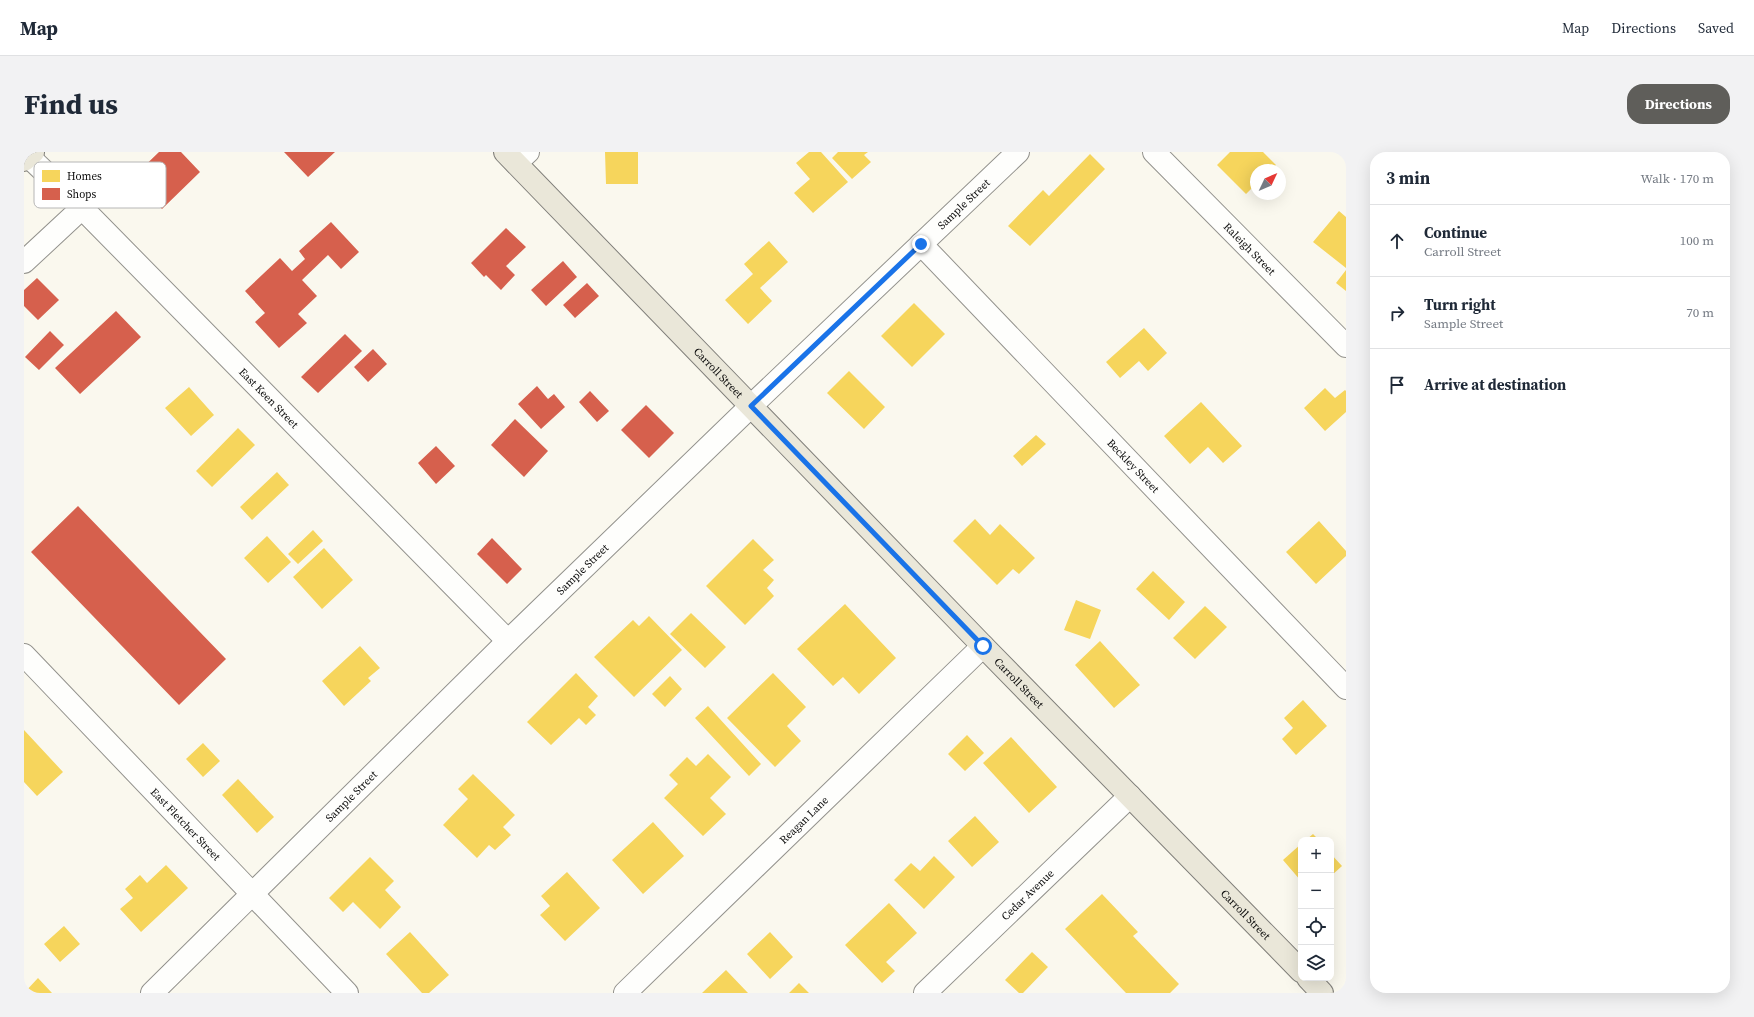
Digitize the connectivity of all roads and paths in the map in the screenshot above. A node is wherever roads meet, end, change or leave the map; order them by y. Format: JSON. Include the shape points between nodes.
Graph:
{"nodes":[{"id":1,"x":1018,"y":152,"type":"edge"},
{"id":2,"x":1154,"y":152,"type":"edge"},
{"id":3,"x":27,"y":155,"type":"edge"},
{"id":4,"x":516,"y":156,"type":"edge"},
{"id":5,"x":34,"y":162,"type":"edge"},
{"id":6,"x":82,"y":208,"type":"joint"},
{"id":7,"x":921,"y":244,"type":"junction"},
{"id":8,"x":24,"y":262,"type":"edge"},
{"id":9,"x":1346,"y":346,"type":"edge"},
{"id":10,"x":751,"y":406,"type":"junction"},
{"id":11,"x":508,"y":640,"type":"junction"},
{"id":12,"x":983,"y":646,"type":"junction"},
{"id":13,"x":24,"y":655,"type":"edge"},
{"id":14,"x":1346,"y":688,"type":"edge"},
{"id":15,"x":1130,"y":796,"type":"junction"},
{"id":16,"x":253,"y":894,"type":"junction"},
{"id":17,"x":1298,"y":968,"type":"edge"},
{"id":18,"x":1311,"y":981,"type":"edge"},
{"id":19,"x":152,"y":993,"type":"edge"},
{"id":20,"x":347,"y":993,"type":"edge"},
{"id":21,"x":625,"y":993,"type":"edge"},
{"id":22,"x":924,"y":993,"type":"edge"},
{"id":23,"x":1322,"y":993,"type":"edge"}],
"edges":[{"from":1,"to":7,"type":"street","name":"Sample Street"},
{"from":2,"to":9,"type":"street","name":"Raleigh Street"},
{"from":3,"to":5,"type":"street","name":"East Keen Street"},
{"from":4,"to":10,"type":"main road","name":"Carroll Street"},
{"from":6,"to":8,"type":"street"},
{"from":6,"to":11,"type":"street","name":"East Keen Street"},
{"from":7,"to":10,"type":"street","name":"Sample Street"},
{"from":7,"to":14,"type":"street","name":"Beckley Street"},
{"from":10,"to":11,"type":"street","name":"Sample Street"},
{"from":10,"to":12,"type":"main road","name":"Carroll Street"},
{"from":11,"to":16,"type":"street","name":"Sample Street"},
{"from":12,"to":15,"type":"main road","name":"Carroll Street"},
{"from":12,"to":21,"type":"street","name":"Reagan Lane"},
{"from":13,"to":16,"type":"street","name":"East Fletcher Street"},
{"from":15,"to":17,"type":"main road","name":"Carroll Street"},
{"from":15,"to":22,"type":"street","name":"Cedar Avenue"},
{"from":16,"to":19,"type":"street","name":"Sample Street"},
{"from":16,"to":20,"type":"street","name":"East Fletcher Street"},
{"from":18,"to":23,"type":"main road"}]}
